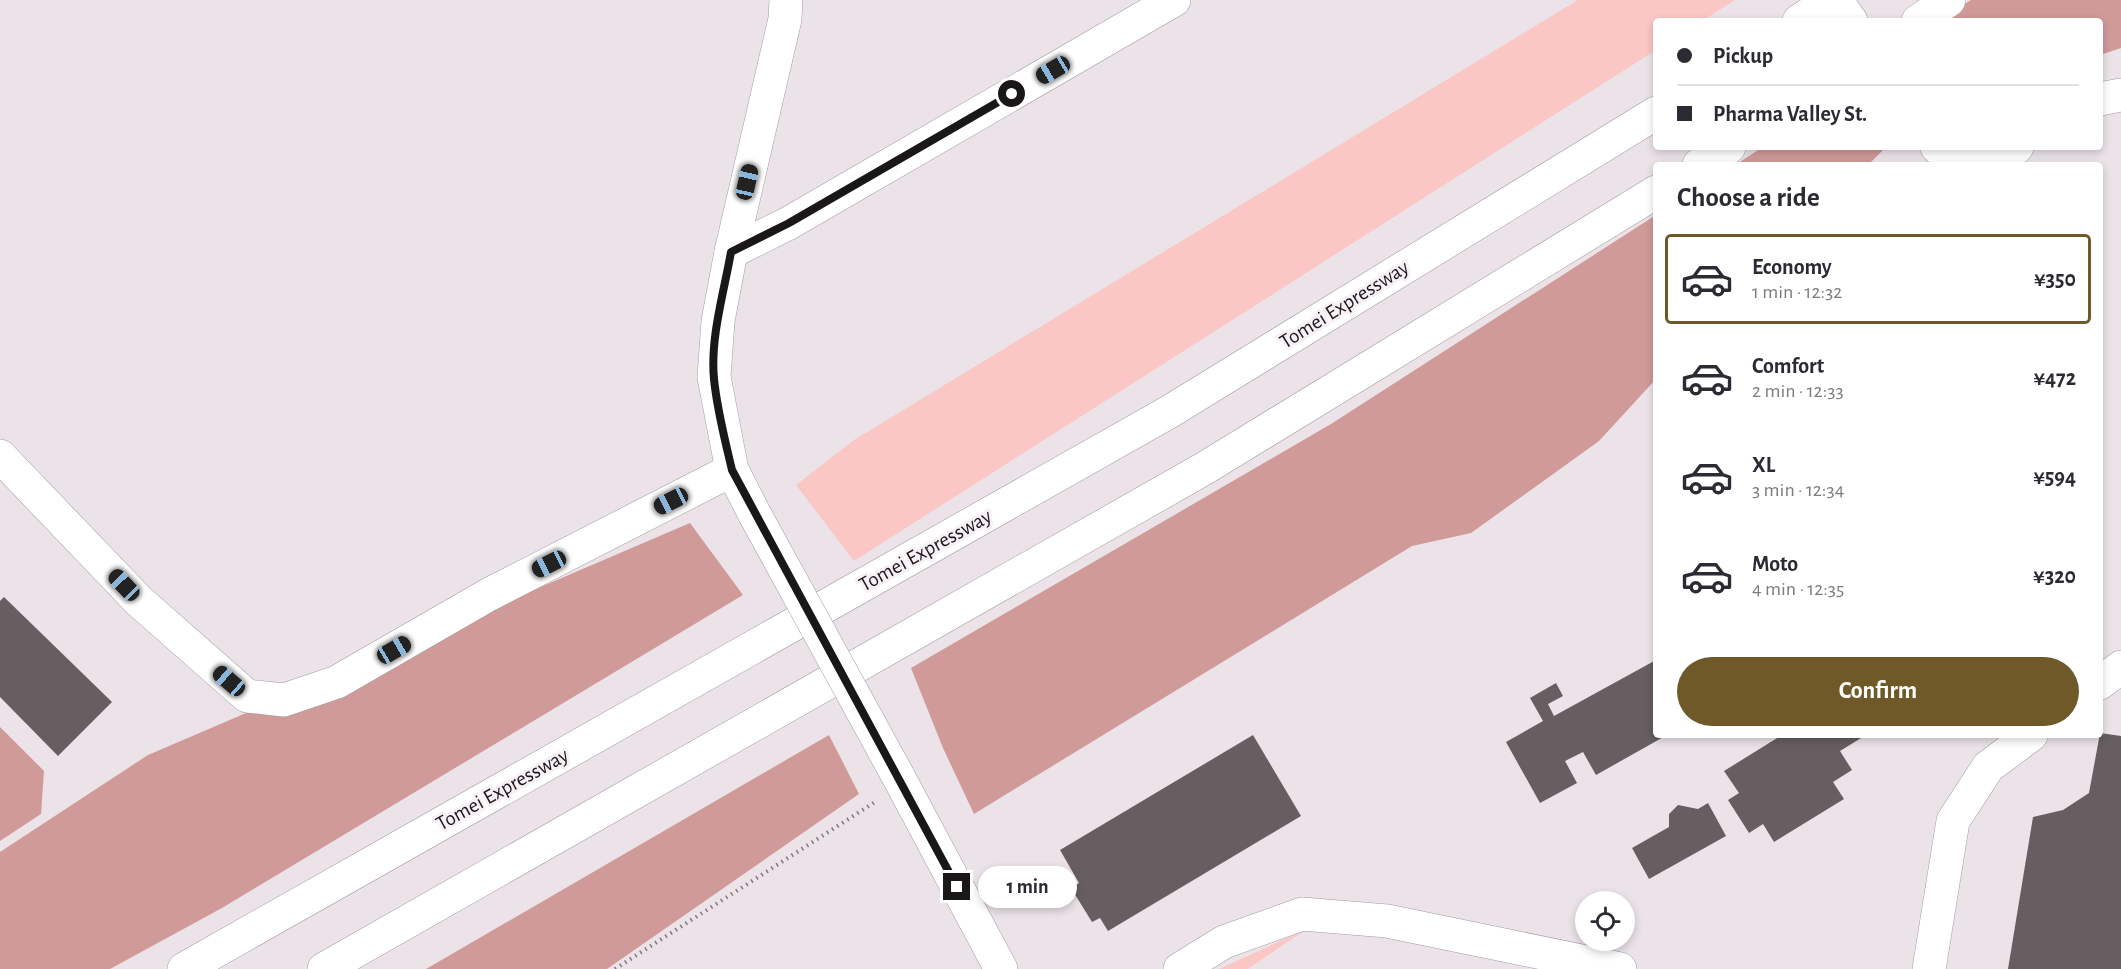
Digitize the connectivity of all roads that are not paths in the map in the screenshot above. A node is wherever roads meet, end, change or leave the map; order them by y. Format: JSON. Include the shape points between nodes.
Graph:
{"nodes":[{"id":1,"x":786,"y":0,"type":"edge"},
{"id":2,"x":1174,"y":0,"type":"edge"},
{"id":3,"x":1831,"y":0,"type":"edge"},
{"id":4,"x":1836,"y":0,"type":"edge"},
{"id":5,"x":1949,"y":0,"type":"edge"},
{"id":6,"x":1804,"y":18,"type":"edge"},
{"id":7,"x":1849,"y":18,"type":"edge"},
{"id":8,"x":1922,"y":18,"type":"edge"},
{"id":9,"x":2121,"y":95,"type":"edge"},
{"id":10,"x":2103,"y":98,"type":"edge"},
{"id":11,"x":1653,"y":114,"type":"edge"},
{"id":12,"x":1724,"y":150,"type":"edge"},
{"id":13,"x":1940,"y":150,"type":"edge"},
{"id":14,"x":2012,"y":150,"type":"edge"},
{"id":15,"x":1705,"y":162,"type":"edge"},
{"id":16,"x":1954,"y":162,"type":"edge"},
{"id":17,"x":1992,"y":162,"type":"edge"},
{"id":18,"x":1653,"y":194,"type":"edge"},
{"id":19,"x":731,"y":252,"type":"junction"},
{"id":20,"x":0,"y":456,"type":"edge"},
{"id":21,"x":732,"y":470,"type":"junction"},
{"id":22,"x":2121,"y":667,"type":"edge"},
{"id":23,"x":2103,"y":681,"type":"edge"},
{"id":24,"x":2027,"y":738,"type":"edge"},
{"id":25,"x":184,"y":969,"type":"edge"},
{"id":26,"x":324,"y":969,"type":"edge"},
{"id":27,"x":1001,"y":969,"type":"edge"},
{"id":28,"x":1180,"y":969,"type":"edge"},
{"id":29,"x":1620,"y":969,"type":"edge"},
{"id":30,"x":1929,"y":969,"type":"edge"}],
"edges":[{"from":1,"to":19,"type":"main road","via":[[785,19]]},
{"from":2,"to":19,"type":"main road","via":[[789,223]]},
{"from":3,"to":6,"type":"main road"},
{"from":4,"to":7,"type":"main road"},
{"from":5,"to":8,"type":"main road"},
{"from":9,"to":10,"type":"main road"},
{"from":11,"to":25,"type":"main road","name":"Tomei Expressway","via":[[1169,412]]},
{"from":12,"to":15,"type":"main road"},
{"from":13,"to":16,"type":"main road"},
{"from":14,"to":17,"type":"main road"},
{"from":18,"to":26,"type":"main road","via":[[1205,468]]},
{"from":19,"to":21,"type":"main road","via":[[718,321],[714,377]]},
{"from":20,"to":21,"type":"main road","via":[[139,602],[247,696],[284,700],[337,682],[488,596]]},
{"from":21,"to":27,"type":"main road","bridge":true},
{"from":22,"to":23,"type":"main road"},
{"from":24,"to":30,"type":"main road","via":[[1988,767],[1953,821]]},
{"from":28,"to":29,"type":"main road","via":[[1224,942],[1302,914],[1387,921]]}]}
